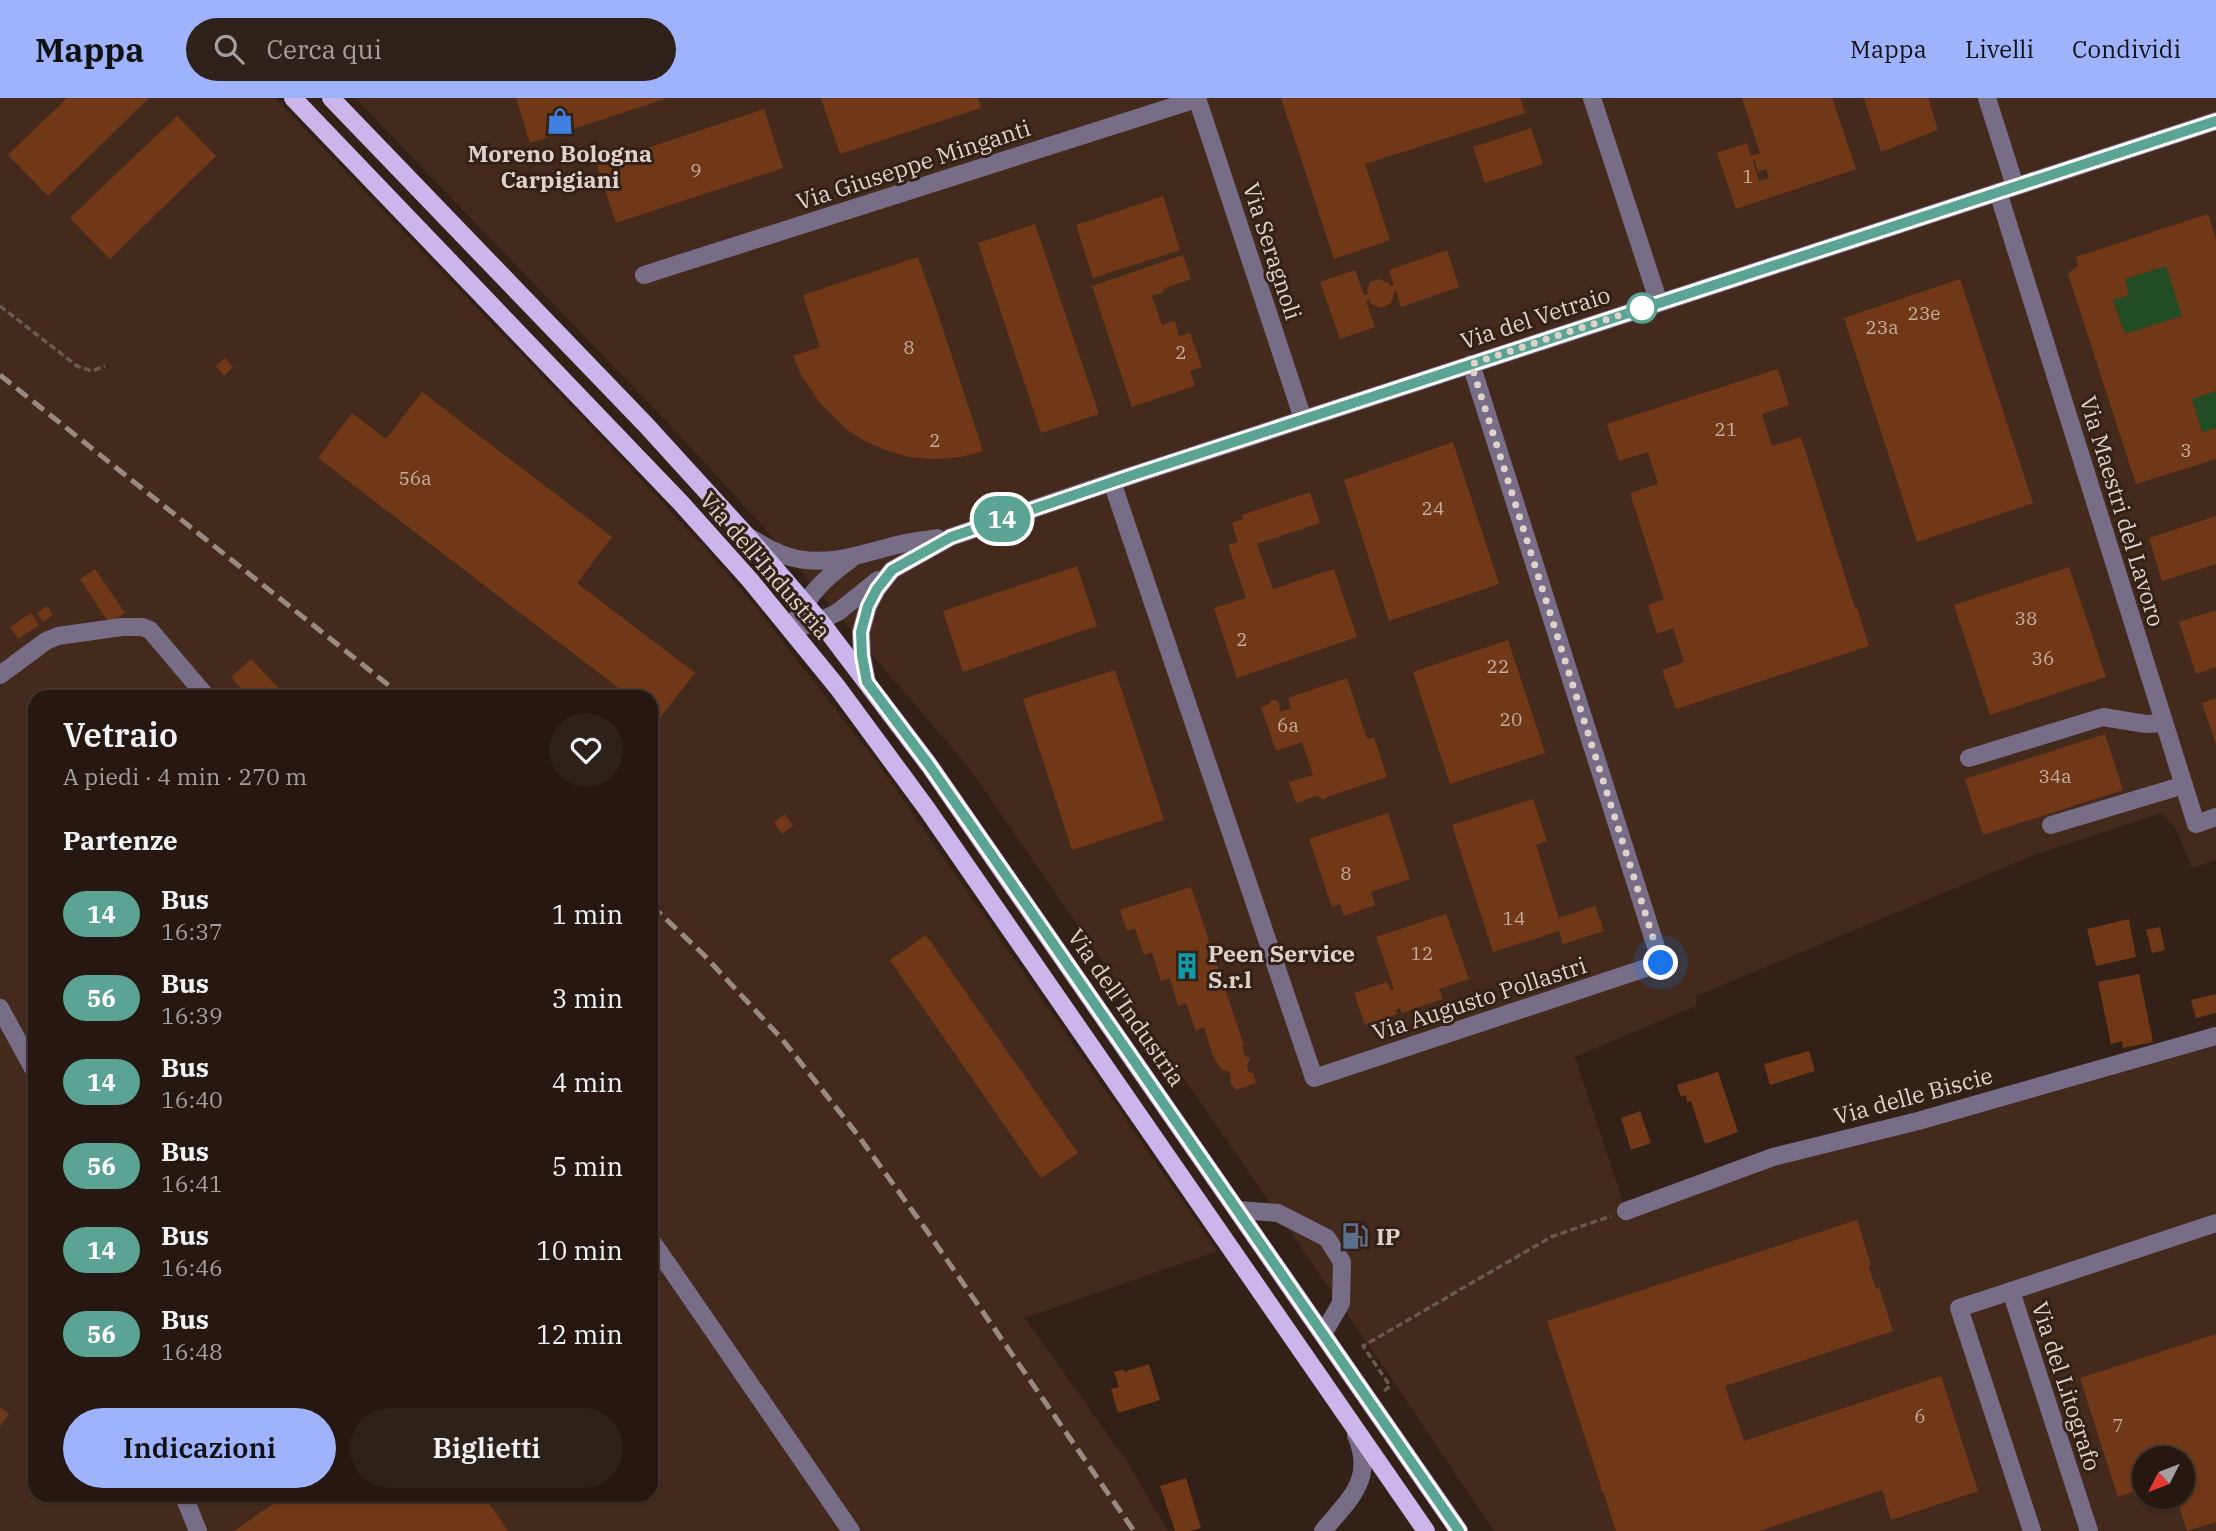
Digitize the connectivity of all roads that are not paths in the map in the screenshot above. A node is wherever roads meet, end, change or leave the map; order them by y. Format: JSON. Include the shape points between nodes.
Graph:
{"nodes":[{"id":1,"x":293,"y":98,"type":"edge"},
{"id":2,"x":331,"y":98,"type":"edge"},
{"id":3,"x":1592,"y":98,"type":"edge"},
{"id":4,"x":1987,"y":98,"type":"edge"},
{"id":5,"x":1197,"y":99,"type":"edge"},
{"id":6,"x":2216,"y":121,"type":"edge"},
{"id":7,"x":2006,"y":189,"type":"junction"},
{"id":8,"x":644,"y":275,"type":"dead end"},
{"id":9,"x":1659,"y":303,"type":"junction"},
{"id":10,"x":1471,"y":364,"type":"junction"},
{"id":11,"x":1303,"y":419,"type":"junction"},
{"id":12,"x":1112,"y":482,"type":"junction"},
{"id":13,"x":748,"y":537,"type":"junction"},
{"id":14,"x":951,"y":537,"type":"junction"},
{"id":15,"x":853,"y":558,"type":"junction"},
{"id":16,"x":892,"y":570,"type":"junction"},
{"id":17,"x":804,"y":603,"type":"junction"},
{"id":18,"x":820,"y":621,"type":"junction"},
{"id":19,"x":791,"y":630,"type":"junction"},
{"id":20,"x":0,"y":675,"type":"edge"},
{"id":21,"x":867,"y":682,"type":"junction"},
{"id":22,"x":201,"y":690,"type":"edge"},
{"id":23,"x":2164,"y":723,"type":"junction"},
{"id":24,"x":1969,"y":758,"type":"dead end"},
{"id":25,"x":2183,"y":785,"type":"junction"},
{"id":26,"x":2216,"y":817,"type":"edge"},
{"id":27,"x":2051,"y":825,"type":"dead end"},
{"id":28,"x":0,"y":1008,"type":"edge"},
{"id":29,"x":2216,"y":1036,"type":"edge"},
{"id":30,"x":28,"y":1059,"type":"edge"},
{"id":31,"x":1238,"y":1210,"type":"junction"},
{"id":32,"x":1626,"y":1211,"type":"road end"},
{"id":33,"x":2216,"y":1223,"type":"edge"},
{"id":34,"x":658,"y":1250,"type":"edge"},
{"id":35,"x":2011,"y":1291,"type":"junction"},
{"id":36,"x":1323,"y":1334,"type":"junction"},
{"id":37,"x":1353,"y":1425,"type":"junction"},
{"id":38,"x":186,"y":1502,"type":"edge"},
{"id":39,"x":198,"y":1531,"type":"edge"},
{"id":40,"x":851,"y":1531,"type":"edge"},
{"id":41,"x":1323,"y":1531,"type":"edge"},
{"id":42,"x":1426,"y":1531,"type":"edge"},
{"id":43,"x":1459,"y":1531,"type":"edge"},
{"id":44,"x":2032,"y":1531,"type":"edge"},
{"id":45,"x":2089,"y":1531,"type":"edge"}],
"edges":[{"from":1,"to":19,"type":"main road","name":"Via dell'Industria","via":[[681,503]]},
{"from":2,"to":13,"type":"main road","name":"Via dell'Industria"},
{"from":3,"to":9,"type":"street"},
{"from":4,"to":7,"type":"street","name":"Via Maestri del Lavoro"},
{"from":5,"to":8,"type":"street","name":"Via Giuseppe Minganti"},
{"from":5,"to":11,"type":"street","name":"Via Seragnoli"},
{"from":6,"to":7,"type":"street","name":"Via del Vetraio"},
{"from":7,"to":9,"type":"street","name":"Via del Vetraio"},
{"from":7,"to":23,"type":"street","name":"Via Maestri del Lavoro"},
{"from":9,"to":10,"type":"street","name":"Via del Vetraio"},
{"from":10,"to":11,"type":"street","name":"Via del Vetraio"},
{"from":10,"to":12,"type":"street","name":"Via Augusto Pollastri","via":[[1661,963],[1340,1070],[1314,1078]]},
{"from":11,"to":12,"type":"street","name":"Via del Vetraio"},
{"from":12,"to":14,"type":"street","name":"Via del Vetraio"},
{"from":13,"to":15,"type":"street","name":"Via del Vetraio","via":[[797,559]]},
{"from":13,"to":17,"type":"main road","name":"Via dell'Industria"},
{"from":14,"to":15,"type":"street","name":"Via del Vetraio","via":[[905,543]]},
{"from":14,"to":16,"type":"street","name":"Via del Vetraio"},
{"from":15,"to":17,"type":"street","name":"Via del Vetraio","via":[[828,575]]},
{"from":16,"to":18,"type":"street","name":"Via del Vetraio"},
{"from":16,"to":21,"type":"street","name":"Via del Vetraio","via":[[868,606],[861,632]]},
{"from":17,"to":18,"type":"main road","name":"Via dell'Industria"},
{"from":17,"to":19,"type":"street","name":"Via del Vetraio"},
{"from":18,"to":19,"type":"street","name":"Via del Vetraio"},
{"from":18,"to":21,"type":"main road","name":"Via dell'Industria"},
{"from":19,"to":37,"type":"main road","name":"Via dell'Industria","via":[[934,819]]},
{"from":20,"to":22,"type":"street","via":[[58,636],[142,627],[150,630]]},
{"from":21,"to":31,"type":"main road","name":"Via dell'Industria"},
{"from":23,"to":24,"type":"street","via":[[2103,717]]},
{"from":23,"to":25,"type":"street","name":"Via Maestri del Lavoro"},
{"from":25,"to":26,"type":"street","name":"Via Maestri del Lavoro","via":[[2196,824]]},
{"from":25,"to":27,"type":"street"},
{"from":28,"to":30,"type":"street"},
{"from":29,"to":32,"type":"street","name":"Via delle Biscie","via":[[1773,1157]]},
{"from":31,"to":36,"type":"main road","name":"Via dell'Industria"},
{"from":31,"to":36,"type":"street","via":[[1278,1213],[1327,1238],[1342,1262],[1341,1303]]},
{"from":33,"to":35,"type":"street"},
{"from":34,"to":40,"type":"street"},
{"from":35,"to":44,"type":"street","name":"Via del Litografo","via":[[1959,1308]]},
{"from":35,"to":45,"type":"street","name":"Via del Litografo"},
{"from":36,"to":43,"type":"main road","name":"Via dell'Industria"},
{"from":37,"to":41,"type":"street","via":[[1363,1455],[1363,1473]]},
{"from":37,"to":42,"type":"main road","name":"Via dell'Industria"},
{"from":38,"to":39,"type":"street"}]}
